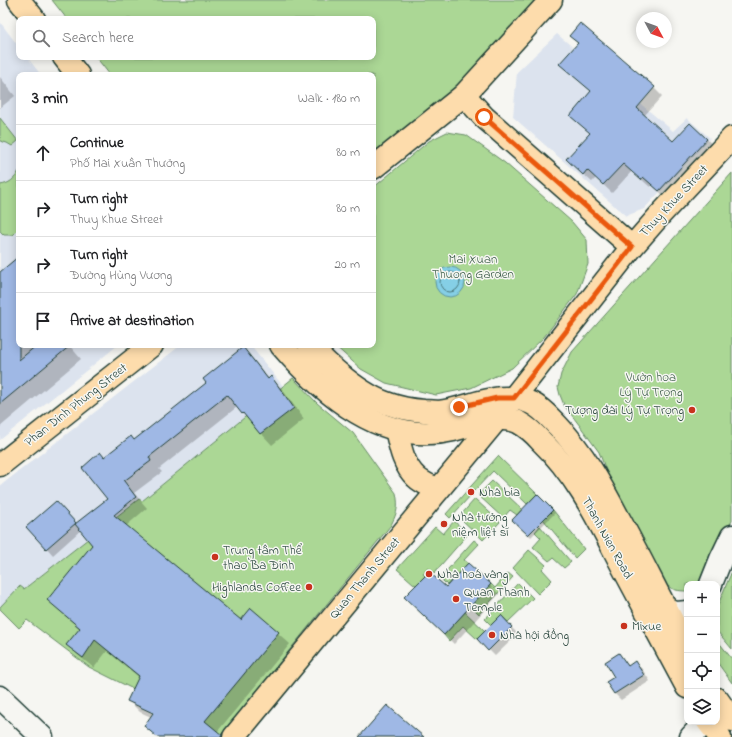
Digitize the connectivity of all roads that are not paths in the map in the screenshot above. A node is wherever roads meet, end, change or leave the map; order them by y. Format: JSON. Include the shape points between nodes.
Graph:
{"nodes":[{"id":1,"x":19,"y":0,"type":"edge"},
{"id":2,"x":551,"y":0,"type":"edge"},
{"id":3,"x":32,"y":16,"type":"edge"},
{"id":4,"x":66,"y":60,"type":"edge"},
{"id":5,"x":76,"y":72,"type":"edge"},
{"id":6,"x":464,"y":95,"type":"junction"},
{"id":7,"x":732,"y":138,"type":"edge"},
{"id":8,"x":376,"y":166,"type":"edge"},
{"id":9,"x":632,"y":247,"type":"junction"},
{"id":10,"x":148,"y":348,"type":"edge"},
{"id":11,"x":284,"y":348,"type":"edge"},
{"id":12,"x":312,"y":348,"type":"edge"},
{"id":13,"x":514,"y":398,"type":"junction"},
{"id":14,"x":497,"y":419,"type":"junction"},
{"id":15,"x":396,"y":429,"type":"junction"},
{"id":16,"x":0,"y":465,"type":"edge"},
{"id":17,"x":438,"y":490,"type":"junction"},
{"id":18,"x":732,"y":536,"type":"edge"},
{"id":19,"x":712,"y":581,"type":"edge"},
{"id":20,"x":677,"y":612,"type":"edge"},
{"id":21,"x":684,"y":637,"type":"edge"},
{"id":22,"x":684,"y":681,"type":"edge"},
{"id":23,"x":0,"y":697,"type":"edge"},
{"id":24,"x":720,"y":703,"type":"edge"},
{"id":25,"x":732,"y":720,"type":"edge"},
{"id":26,"x":702,"y":725,"type":"edge"},
{"id":27,"x":710,"y":725,"type":"edge"},
{"id":28,"x":42,"y":737,"type":"edge"},
{"id":29,"x":234,"y":737,"type":"edge"},
{"id":30,"x":691,"y":737,"type":"edge"},
{"id":31,"x":720,"y":737,"type":"edge"}],
"edges":[{"from":1,"to":3,"type":"main road"},
{"from":2,"to":6,"type":"main road"},
{"from":4,"to":5,"type":"main road"},
{"from":6,"to":8,"type":"main road"},
{"from":6,"to":9,"type":"main road","via":[[484,117]]},
{"from":7,"to":9,"type":"main road","name":"Thuy Khue Street"},
{"from":9,"to":13,"type":"main road","name":"Thuy Khue Street"},
{"from":10,"to":16,"type":"main road","name":"Phan Dinh Phung Street"},
{"from":11,"to":15,"type":"main road","name":"Thanh Nien Road","via":[[332,396],[374,422]]},
{"from":12,"to":13,"type":"main road","name":"Thanh Nien Road","via":[[346,379],[372,396],[388,404],[412,410],[438,412],[497,398]]},
{"from":13,"to":14,"type":"main road","name":"Thuy Khue Street"},
{"from":13,"to":20,"type":"main road","name":"Thanh Nien Road","via":[[532,403],[546,413],[566,434],[594,473],[636,550]]},
{"from":14,"to":15,"type":"main road","name":"Thanh Nien Road","via":[[438,434]]},
{"from":14,"to":17,"type":"main road","name":"Quan Thanh Street"},
{"from":14,"to":22,"type":"main road","name":"Thanh Nien Road","via":[[516,421],[528,428],[571,474],[594,512]]},
{"from":15,"to":17,"type":"main road","via":[[409,470],[418,479]]},
{"from":17,"to":29,"type":"main road","name":"Quan Thanh Street"},
{"from":18,"to":19,"type":"street"},
{"from":20,"to":21,"type":"main road","name":"Thanh Nien Road"},
{"from":23,"to":28,"type":"street"},
{"from":24,"to":25,"type":"main road"},
{"from":26,"to":30,"type":"street"},
{"from":27,"to":31,"type":"main road"}]}
